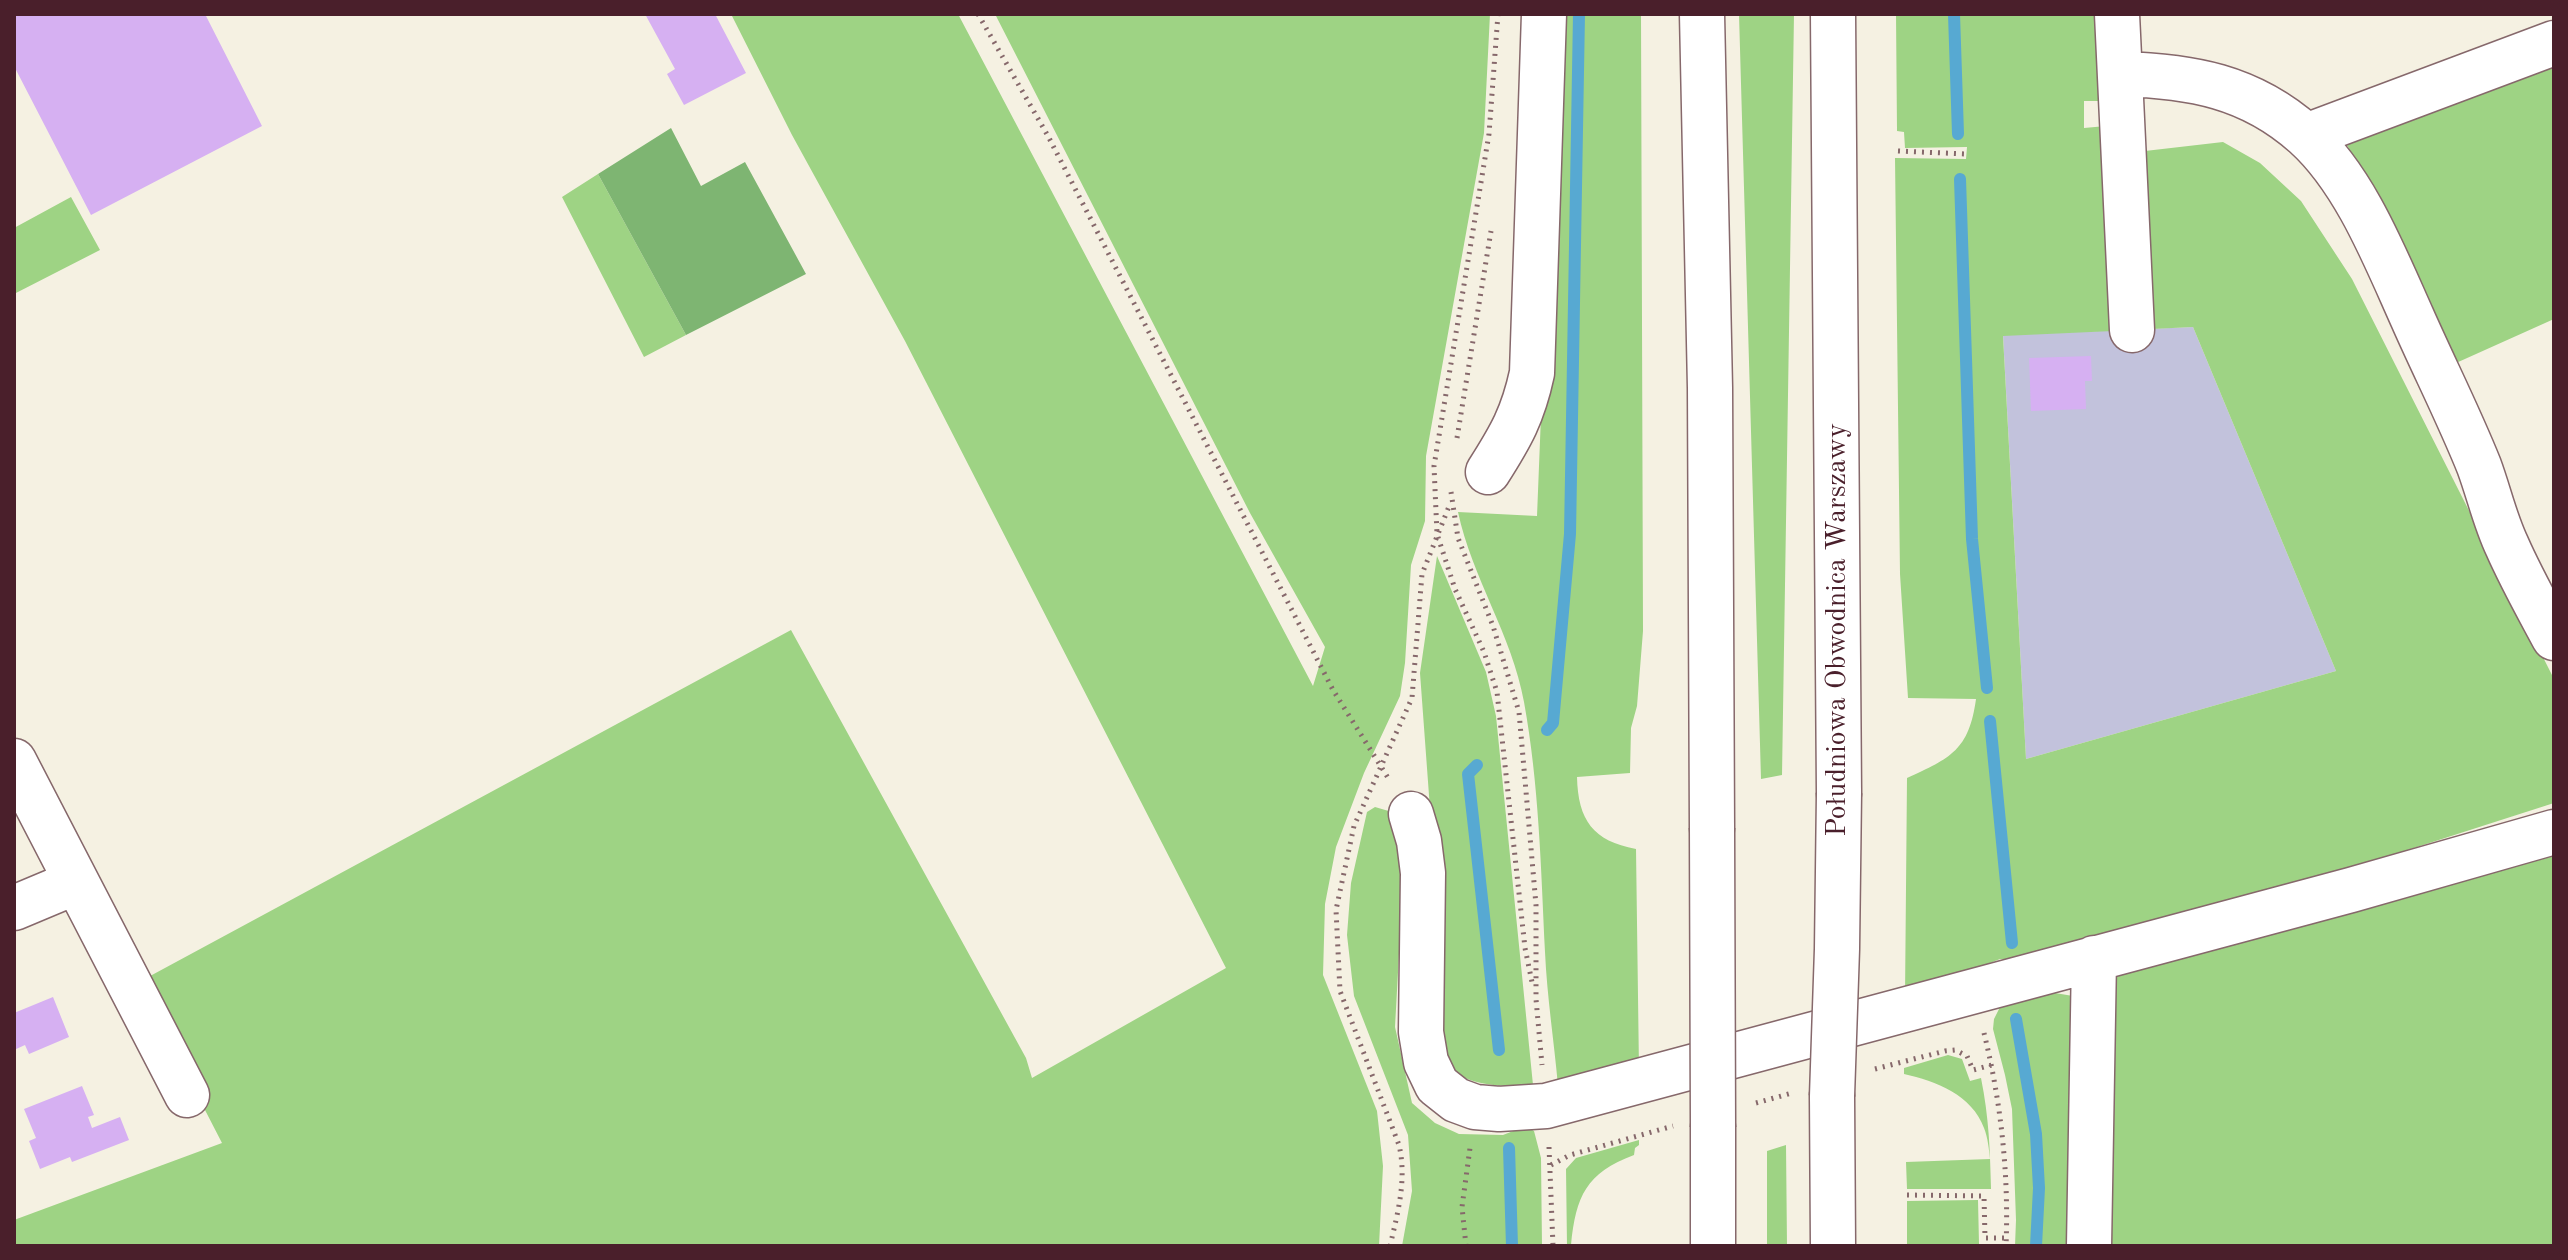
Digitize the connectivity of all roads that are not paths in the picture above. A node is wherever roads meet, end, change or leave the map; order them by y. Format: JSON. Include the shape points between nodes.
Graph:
{"nodes":[{"id":1,"x":1544,"y":14,"type":"edge"},
{"id":2,"x":1702,"y":14,"type":"edge"},
{"id":3,"x":1833,"y":14,"type":"edge"},
{"id":4,"x":2117,"y":14,"type":"edge"},
{"id":5,"x":2554,"y":43,"type":"edge"},
{"id":6,"x":2120,"y":74,"type":"junction"},
{"id":7,"x":2306,"y":136,"type":"junction"},
{"id":8,"x":2132,"y":330,"type":"dead end"},
{"id":9,"x":1488,"y":472,"type":"dead end"},
{"id":10,"x":2554,"y":638,"type":"edge"},
{"id":11,"x":14,"y":761,"type":"edge"},
{"id":12,"x":1411,"y":814,"type":"dead end"},
{"id":13,"x":2554,"y":832,"type":"edge"},
{"id":14,"x":76,"y":882,"type":"junction"},
{"id":15,"x":14,"y":908,"type":"edge"},
{"id":16,"x":2094,"y":958,"type":"junction"},
{"id":17,"x":187,"y":1095,"type":"dead end"},
{"id":18,"x":1713,"y":1246,"type":"edge"},
{"id":19,"x":1833,"y":1246,"type":"edge"},
{"id":20,"x":2089,"y":1246,"type":"edge"}],
"edges":[{"from":1,"to":9,"type":"main road","via":[[1532,373],[1513,433]]},
{"from":2,"to":18,"type":"main road","bridge":true,"via":[[1712,828],[1694,1126]]},
{"from":3,"to":19,"type":"main road","name":"Południowa Obwodnica Warszawy","bridge":true,"via":[[1837,949],[1814,1094]]},
{"from":4,"to":6,"type":"main road"},
{"from":5,"to":7,"type":"main road"},
{"from":6,"to":7,"type":"main road","via":[[2166,75],[2239,92]]},
{"from":6,"to":8,"type":"main road"},
{"from":7,"to":10,"type":"main road","via":[[2344,182],[2379,243],[2479,466],[2506,545]]},
{"from":11,"to":14,"type":"main road"},
{"from":12,"to":16,"type":"main road","via":[[1423,873],[1421,1032],[1426,1062],[1437,1085],[1475,1107],[1546,1106]]},
{"from":13,"to":16,"type":"main road"},
{"from":14,"to":15,"type":"main road"},
{"from":14,"to":17,"type":"main road"},
{"from":16,"to":20,"type":"main road"}]}
